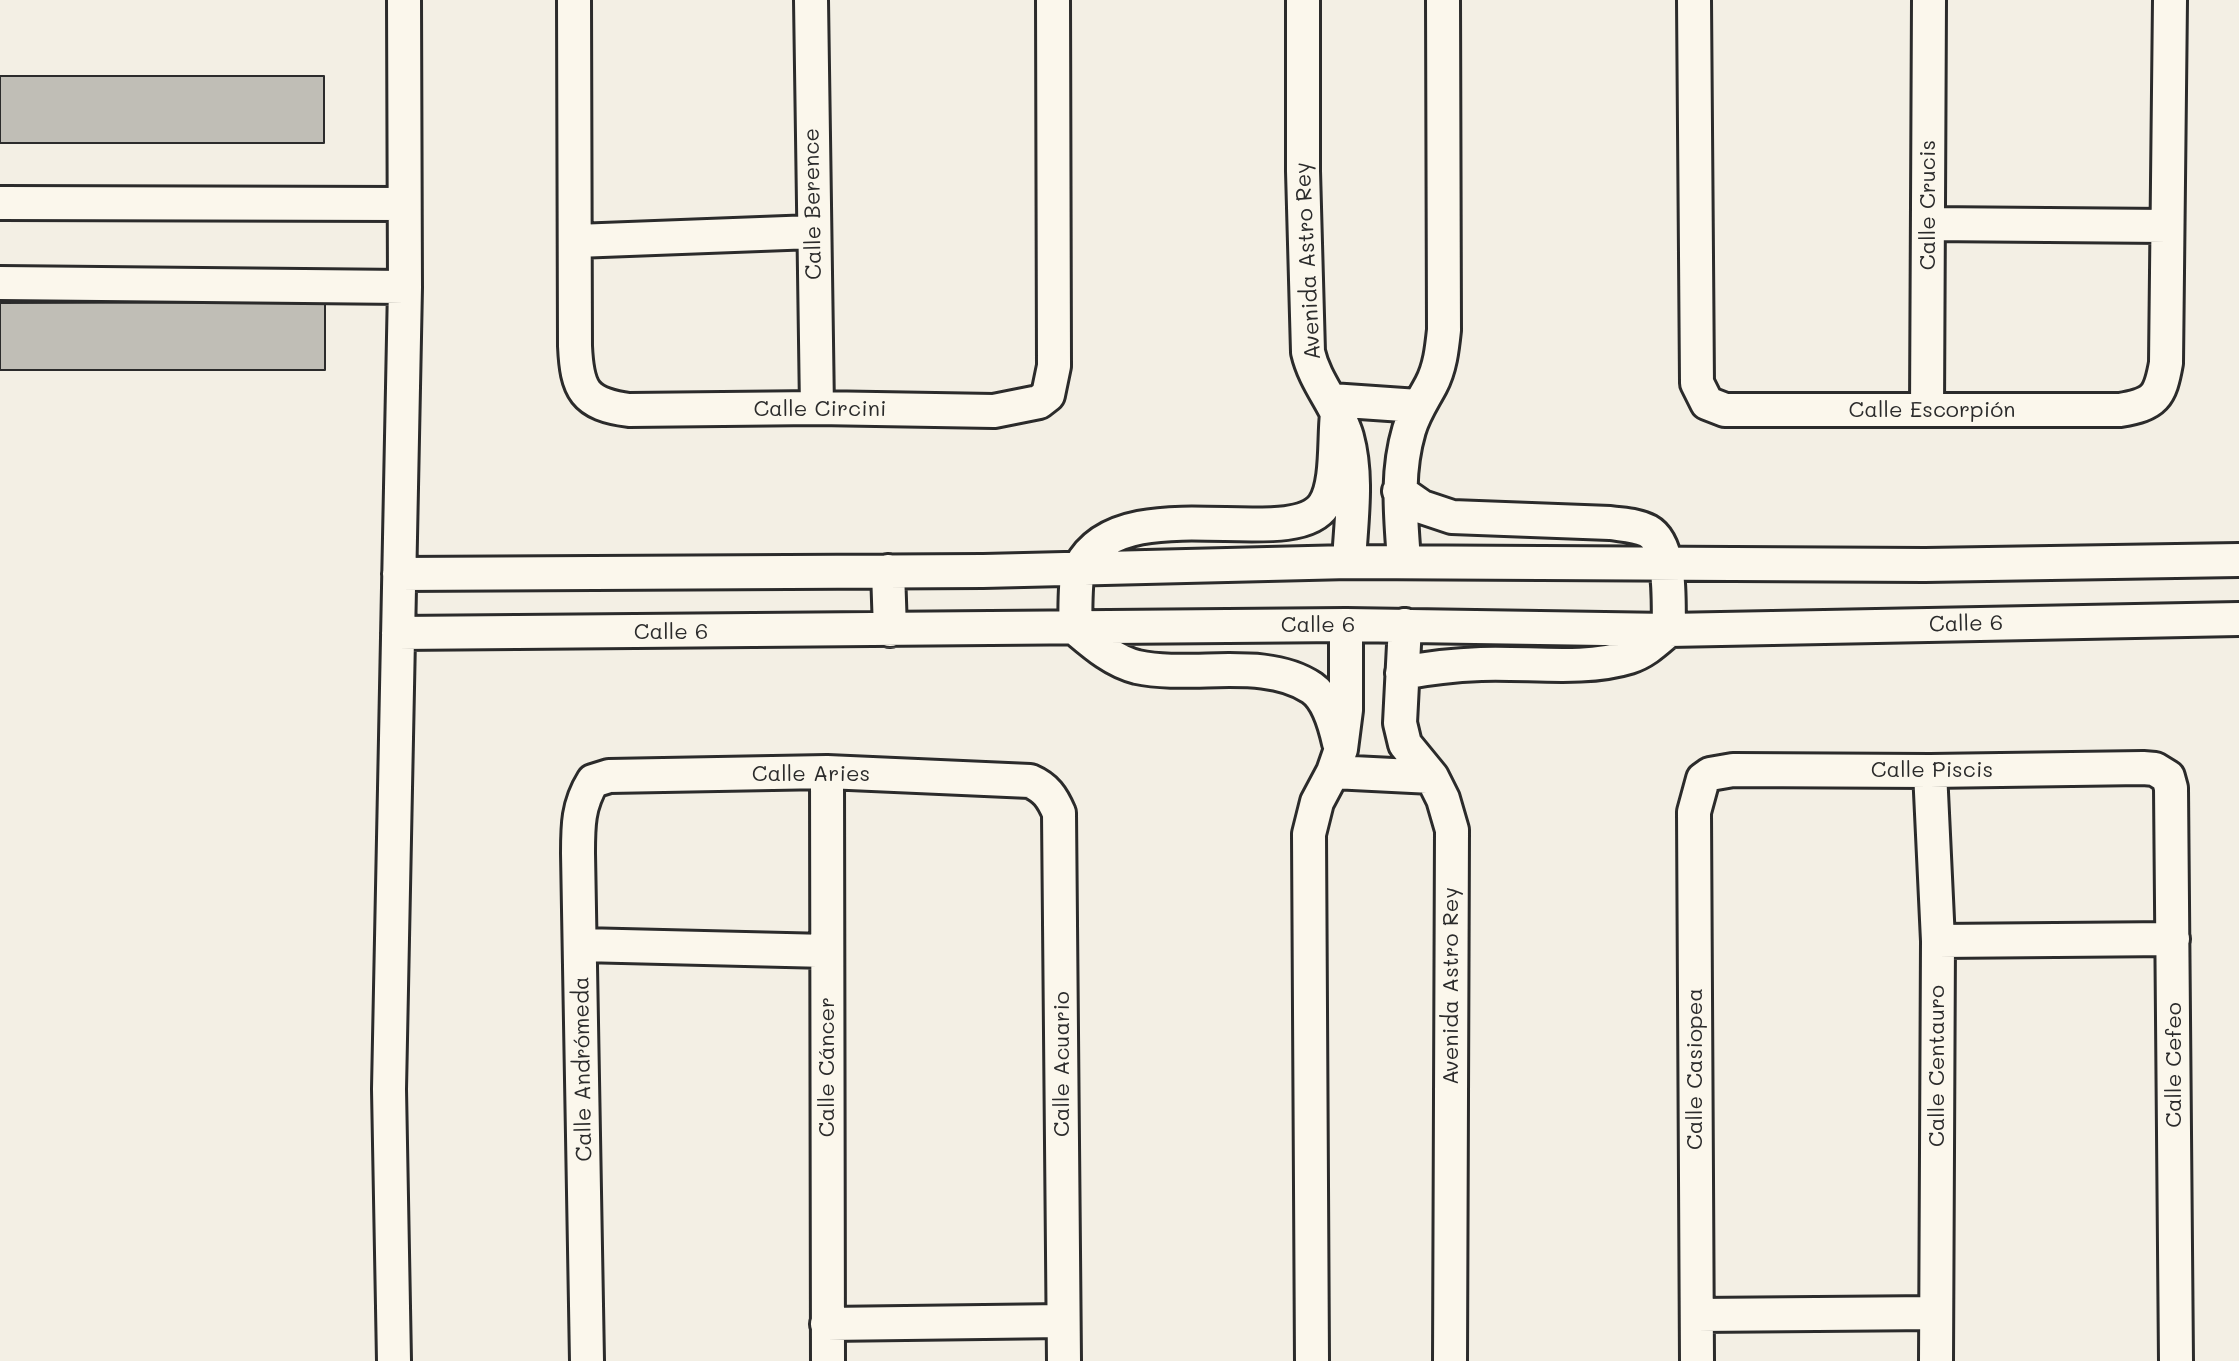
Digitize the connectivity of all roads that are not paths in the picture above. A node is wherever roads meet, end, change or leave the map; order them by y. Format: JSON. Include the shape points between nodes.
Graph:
{"nodes":[{"id":1,"x":404,"y":0,"type":"edge"},
{"id":2,"x":574,"y":0,"type":"edge"},
{"id":3,"x":811,"y":0,"type":"edge"},
{"id":4,"x":1053,"y":0,"type":"edge"},
{"id":5,"x":1303,"y":0,"type":"edge"},
{"id":6,"x":1443,"y":0,"type":"edge"},
{"id":7,"x":1694,"y":0,"type":"edge"},
{"id":8,"x":1929,"y":0,"type":"edge"},
{"id":9,"x":2170,"y":0,"type":"edge"},
{"id":10,"x":0,"y":203,"type":"edge"},
{"id":11,"x":404,"y":204,"type":"junction"},
{"id":12,"x":1928,"y":224,"type":"junction"},
{"id":13,"x":2167,"y":226,"type":"junction"},
{"id":14,"x":813,"y":232,"type":"junction"},
{"id":15,"x":576,"y":241,"type":"junction"},
{"id":16,"x":0,"y":283,"type":"edge"},
{"id":17,"x":405,"y":287,"type":"junction"},
{"id":18,"x":1418,"y":406,"type":"junction"},
{"id":19,"x":1334,"y":407,"type":"junction"},
{"id":20,"x":817,"y":408,"type":"junction"},
{"id":21,"x":1927,"y":410,"type":"junction"},
{"id":22,"x":1399,"y":491,"type":"junction"},
{"id":23,"x":2239,"y":560,"type":"edge"},
{"id":24,"x":1404,"y":561,"type":"junction"},
{"id":25,"x":1349,"y":562,"type":"junction"},
{"id":26,"x":1666,"y":563,"type":"junction"},
{"id":27,"x":1078,"y":569,"type":"junction"},
{"id":28,"x":888,"y":571,"type":"junction"},
{"id":29,"x":399,"y":574,"type":"junction"},
{"id":30,"x":2239,"y":619,"type":"edge"},
{"id":31,"x":1346,"y":625,"type":"junction"},
{"id":32,"x":1405,"y":625,"type":"junction"},
{"id":33,"x":1075,"y":628,"type":"junction"},
{"id":34,"x":890,"y":630,"type":"junction"},
{"id":35,"x":1669,"y":630,"type":"junction"},
{"id":36,"x":398,"y":633,"type":"junction"},
{"id":37,"x":1402,"y":673,"type":"junction"},
{"id":38,"x":1337,"y":760,"type":"junction"},
{"id":39,"x":1930,"y":771,"type":"junction"},
{"id":40,"x":827,"y":772,"type":"junction"},
{"id":41,"x":2162,"y":772,"type":"joint"},
{"id":42,"x":1432,"y":777,"type":"junction"},
{"id":43,"x":1703,"y":779,"type":"joint"},
{"id":44,"x":593,"y":781,"type":"joint"},
{"id":45,"x":1030,"y":781,"type":"joint"},
{"id":46,"x":2173,"y":939,"type":"junction"},
{"id":47,"x":1938,"y":941,"type":"junction"},
{"id":48,"x":581,"y":945,"type":"junction"},
{"id":49,"x":827,"y":951,"type":"junction"},
{"id":50,"x":1936,"y":1313,"type":"junction"},
{"id":51,"x":1697,"y":1315,"type":"junction"},
{"id":52,"x":1063,"y":1321,"type":"junction"},
{"id":53,"x":827,"y":1324,"type":"junction"},
{"id":54,"x":394,"y":1361,"type":"edge"},
{"id":55,"x":587,"y":1361,"type":"edge"},
{"id":56,"x":828,"y":1361,"type":"edge"},
{"id":57,"x":1064,"y":1361,"type":"edge"},
{"id":58,"x":1312,"y":1361,"type":"edge"},
{"id":59,"x":1450,"y":1361,"type":"edge"},
{"id":60,"x":1697,"y":1361,"type":"edge"},
{"id":61,"x":1936,"y":1361,"type":"edge"},
{"id":62,"x":2176,"y":1361,"type":"edge"}],
"edges":[{"from":1,"to":11,"type":"street"},
{"from":2,"to":15,"type":"street"},
{"from":3,"to":14,"type":"street","name":"Calle Berence"},
{"from":4,"to":20,"type":"street","name":"Calle Circini","via":[[1054,366],[1048,395],[1027,406],[994,411]]},
{"from":5,"to":19,"type":"street","name":"Avenida Astro Rey","via":[[1308,352]]},
{"from":6,"to":18,"type":"street","via":[[1444,330],[1433,383]]},
{"from":7,"to":21,"type":"street","name":"Calle Escorpión","via":[[1695,354],[1697,383],[1707,403],[1738,410]]},
{"from":8,"to":12,"type":"street","name":"Calle Crucis"},
{"from":9,"to":13,"type":"street"},
{"from":10,"to":11,"type":"street"},
{"from":11,"to":17,"type":"street"},
{"from":12,"to":13,"type":"street"},
{"from":12,"to":21,"type":"street","name":"Calle Crucis"},
{"from":13,"to":21,"type":"street","name":"Calle Escorpión","via":[[2166,363],[2155,398],[2120,410]]},
{"from":14,"to":15,"type":"street"},
{"from":14,"to":20,"type":"street","name":"Calle Berence"},
{"from":15,"to":20,"type":"street","name":"Calle Circini","via":[[576,374],[591,399],[629,410]]},
{"from":16,"to":17,"type":"street"},
{"from":17,"to":29,"type":"street"},
{"from":18,"to":19,"type":"street"},
{"from":18,"to":22,"type":"street"},
{"from":19,"to":25,"type":"street","name":"Avenida Astro Rey","via":[[1352,464]]},
{"from":19,"to":27,"type":"street","via":[[1332,486],[1318,512],[1280,522],[1131,528],[1103,540]]},
{"from":22,"to":24,"type":"street"},
{"from":22,"to":26,"type":"street","via":[[1422,507],[1452,517],[1633,526],[1660,541]]},
{"from":23,"to":26,"type":"street"},
{"from":24,"to":25,"type":"street"},
{"from":24,"to":26,"type":"street"},
{"from":25,"to":27,"type":"street"},
{"from":26,"to":35,"type":"street"},
{"from":27,"to":28,"type":"street"},
{"from":27,"to":33,"type":"street"},
{"from":28,"to":29,"type":"street"},
{"from":28,"to":34,"type":"street"},
{"from":29,"to":36,"type":"street"},
{"from":30,"to":35,"type":"street","name":"Calle 6"},
{"from":31,"to":32,"type":"street","name":"Calle 6"},
{"from":31,"to":33,"type":"street","name":"Calle 6"},
{"from":31,"to":38,"type":"street","via":[[1346,710]]},
{"from":32,"to":35,"type":"street","name":"Calle 6"},
{"from":32,"to":37,"type":"street","name":"Avenida Astro Rey"},
{"from":33,"to":34,"type":"street","name":"Calle 6"},
{"from":33,"to":38,"type":"street","via":[[1100,649],[1134,666],[1254,671],[1315,689],[1327,707]]},
{"from":34,"to":36,"type":"street","name":"Calle 6"},
{"from":35,"to":37,"type":"street","via":[[1648,648],[1608,661],[1482,664]]},
{"from":36,"to":54,"type":"street","via":[[389,1089]]},
{"from":37,"to":42,"type":"street","name":"Avenida Astro Rey","via":[[1400,723],[1405,744]]},
{"from":38,"to":42,"type":"street"},
{"from":38,"to":58,"type":"street","via":[[1309,834]]},
{"from":39,"to":41,"type":"street","name":"Calle Piscis"},
{"from":39,"to":43,"type":"street","name":"Calle Piscis","via":[[1733,770]]},
{"from":39,"to":47,"type":"street","name":"Calle Centauro"},
{"from":40,"to":44,"type":"street","name":"Calle Aries","via":[[628,774]]},
{"from":40,"to":45,"type":"street","name":"Calle Aries"},
{"from":40,"to":49,"type":"street","name":"Calle Cáncer"},
{"from":41,"to":46,"type":"street","name":"Calle Cefeo","via":[[2172,797]]},
{"from":42,"to":59,"type":"street","name":"Avenida Astro Rey","via":[[1452,830]]},
{"from":43,"to":51,"type":"street","name":"Calle Casiopea","via":[[1694,812]]},
{"from":44,"to":48,"type":"street","name":"Calle Andrómeda","via":[[579,812]]},
{"from":45,"to":52,"type":"street","name":"Calle Acuario","via":[[1051,796],[1059,813]]},
{"from":46,"to":47,"type":"street"},
{"from":46,"to":62,"type":"street","name":"Calle Cefeo"},
{"from":47,"to":50,"type":"street","name":"Calle Centauro"},
{"from":48,"to":49,"type":"street"},
{"from":48,"to":55,"type":"street","name":"Calle Andrómeda"},
{"from":49,"to":53,"type":"street","name":"Calle Cáncer"},
{"from":50,"to":51,"type":"street"},
{"from":50,"to":61,"type":"street","name":"Calle Centauro"},
{"from":51,"to":60,"type":"street","name":"Calle Casiopea"},
{"from":52,"to":53,"type":"street"},
{"from":52,"to":57,"type":"street","name":"Calle Acuario"},
{"from":53,"to":56,"type":"street","name":"Calle Cáncer"}]}
